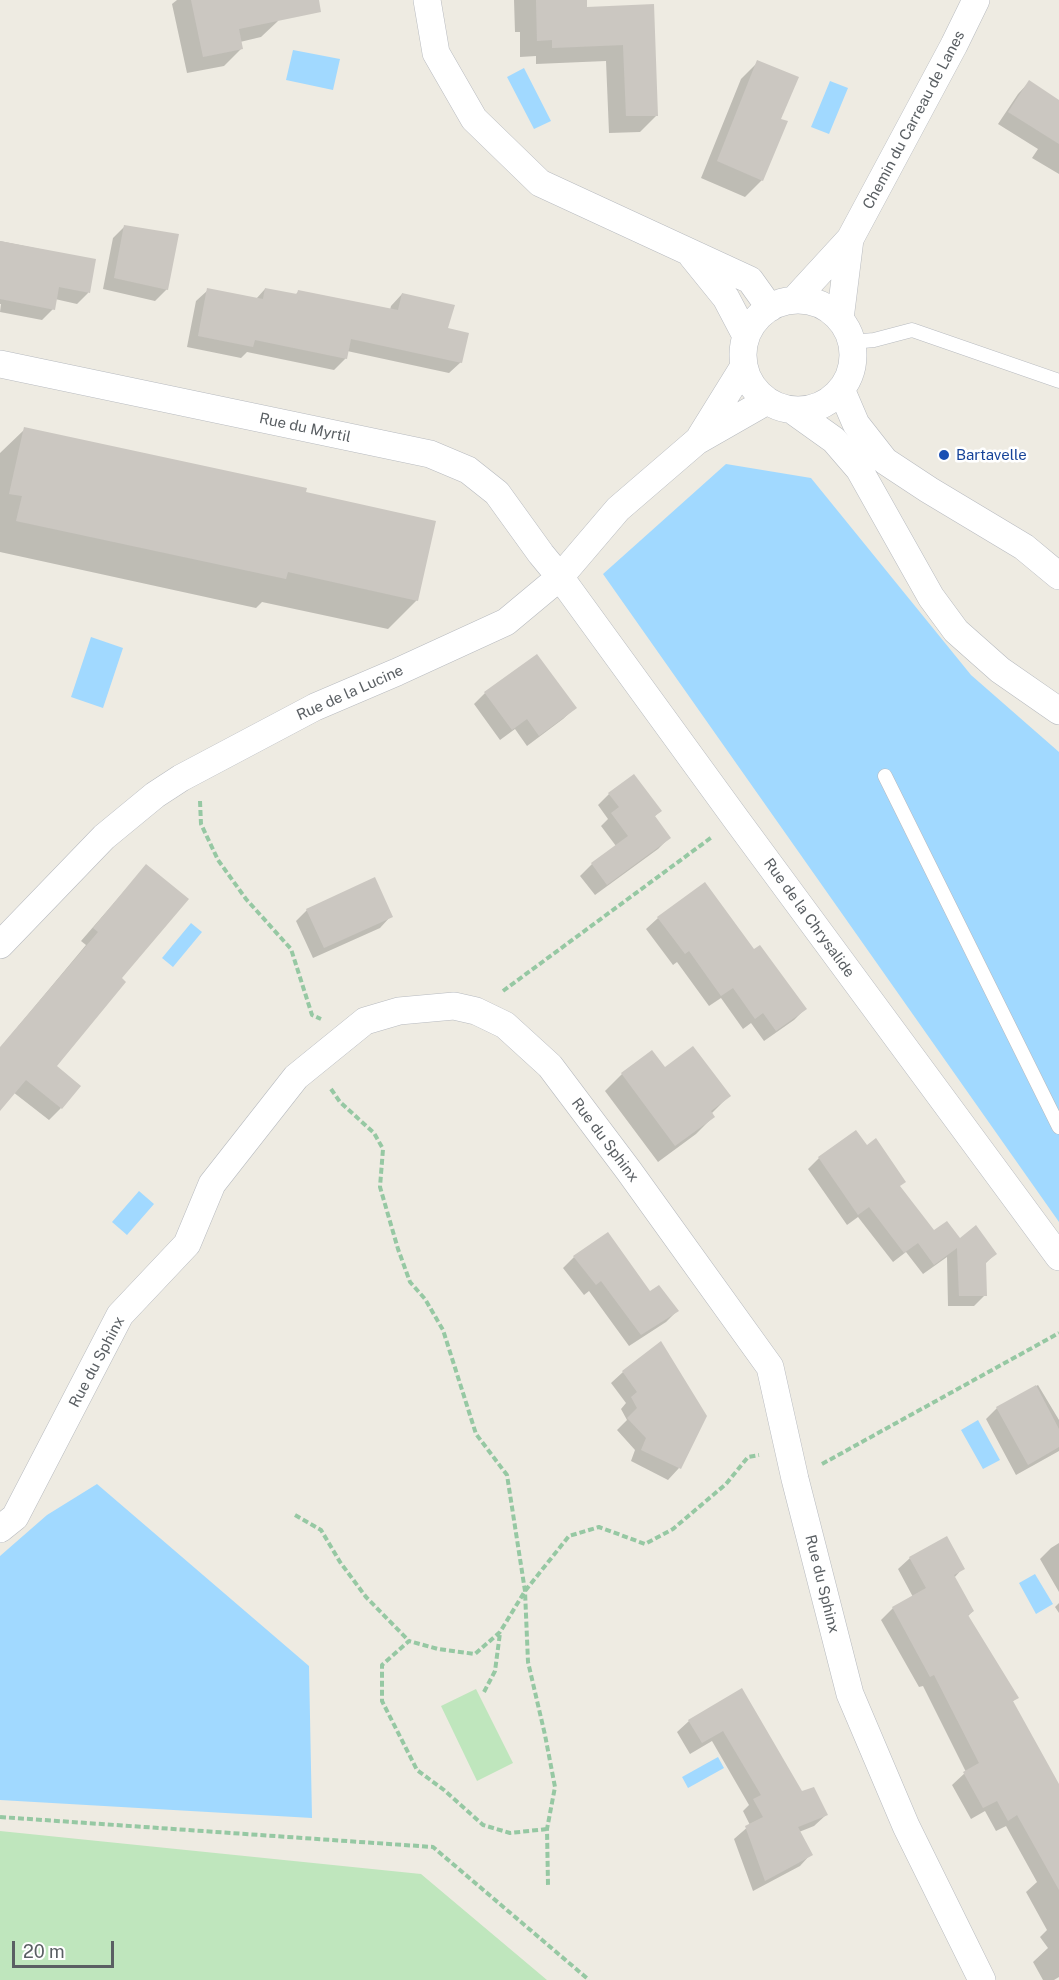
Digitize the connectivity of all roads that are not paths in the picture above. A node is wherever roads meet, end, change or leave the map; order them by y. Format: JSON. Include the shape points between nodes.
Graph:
{"nodes":[{"id":1,"x":427,"y":0,"type":"edge"},
{"id":2,"x":976,"y":0,"type":"edge"},
{"id":3,"x":850,"y":239,"type":"junction"},
{"id":4,"x":687,"y":250,"type":"junction"},
{"id":5,"x":782,"y":304,"type":"junction"},
{"id":6,"x":846,"y":331,"type":"junction"},
{"id":7,"x":746,"y":336,"type":"junction"},
{"id":8,"x":0,"y":364,"type":"edge"},
{"id":9,"x":744,"y":366,"type":"junction"},
{"id":10,"x":1059,"y":381,"type":"edge"},
{"id":11,"x":841,"y":389,"type":"junction"},
{"id":12,"x":779,"y":405,"type":"junction"},
{"id":13,"x":697,"y":441,"type":"junction"},
{"id":14,"x":1059,"y":576,"type":"edge"},
{"id":15,"x":561,"y":577,"type":"junction"},
{"id":16,"x":1059,"y":711,"type":"edge"},
{"id":17,"x":885,"y":776,"type":"dead end"},
{"id":18,"x":0,"y":945,"type":"edge"},
{"id":19,"x":1059,"y":1127,"type":"edge"},
{"id":20,"x":1059,"y":1256,"type":"edge"},
{"id":21,"x":0,"y":1529,"type":"edge"},
{"id":22,"x":982,"y":1980,"type":"edge"}],
"edges":[{"from":1,"to":4,"type":"street","via":[[436,53],[474,118],[540,183]]},
{"from":2,"to":3,"type":"street","name":"Chemin du Carreau de Lanes"},
{"from":3,"to":5,"type":"street","name":"Chemin du Carreau de Lanes"},
{"from":3,"to":6,"type":"street","name":"Chemin du Carreau de Lanes"},
{"from":4,"to":5,"type":"street","via":[[750,280]]},
{"from":4,"to":7,"type":"street","via":[[726,298]]},
{"from":5,"to":6,"type":"street","via":[[811,302],[827,308]]},
{"from":5,"to":7,"type":"street","via":[[755,320]]},
{"from":6,"to":10,"type":"lane","via":[[874,340],[912,330]]},
{"from":6,"to":11,"type":"street","via":[[853,358],[850,375]]},
{"from":7,"to":9,"type":"street"},
{"from":8,"to":15,"type":"street","name":"Rue du Myrtil","via":[[430,454],[468,470],[497,493]]},
{"from":9,"to":12,"type":"street","via":[[752,386]]},
{"from":9,"to":13,"type":"street","name":"Rue de la Lucine"},
{"from":11,"to":12,"type":"street","via":[[828,402],[810,409]]},
{"from":11,"to":14,"type":"street","via":[[856,424],[885,462],[1024,547]]},
{"from":12,"to":13,"type":"street","name":"Rue de la Lucine"},
{"from":12,"to":16,"type":"street","via":[[834,440],[859,469],[931,597],[956,631],[1000,670]]},
{"from":13,"to":15,"type":"street","name":"Rue de la Lucine","via":[[618,509]]},
{"from":15,"to":18,"type":"street","name":"Rue de la Lucine","via":[[506,622],[315,707],[181,778],[104,837]]},
{"from":15,"to":20,"type":"street","name":"Rue de la Chrysalide"},
{"from":17,"to":19,"type":"lane"},
{"from":21,"to":22,"type":"street","name":"Rue du Sphinx","via":[[15,1517],[120,1315],[187,1244],[212,1184],[296,1077],[365,1021],[399,1011],[454,1006],[476,1011],[505,1025],[550,1066],[770,1367],[850,1694],[906,1826]]}]}
